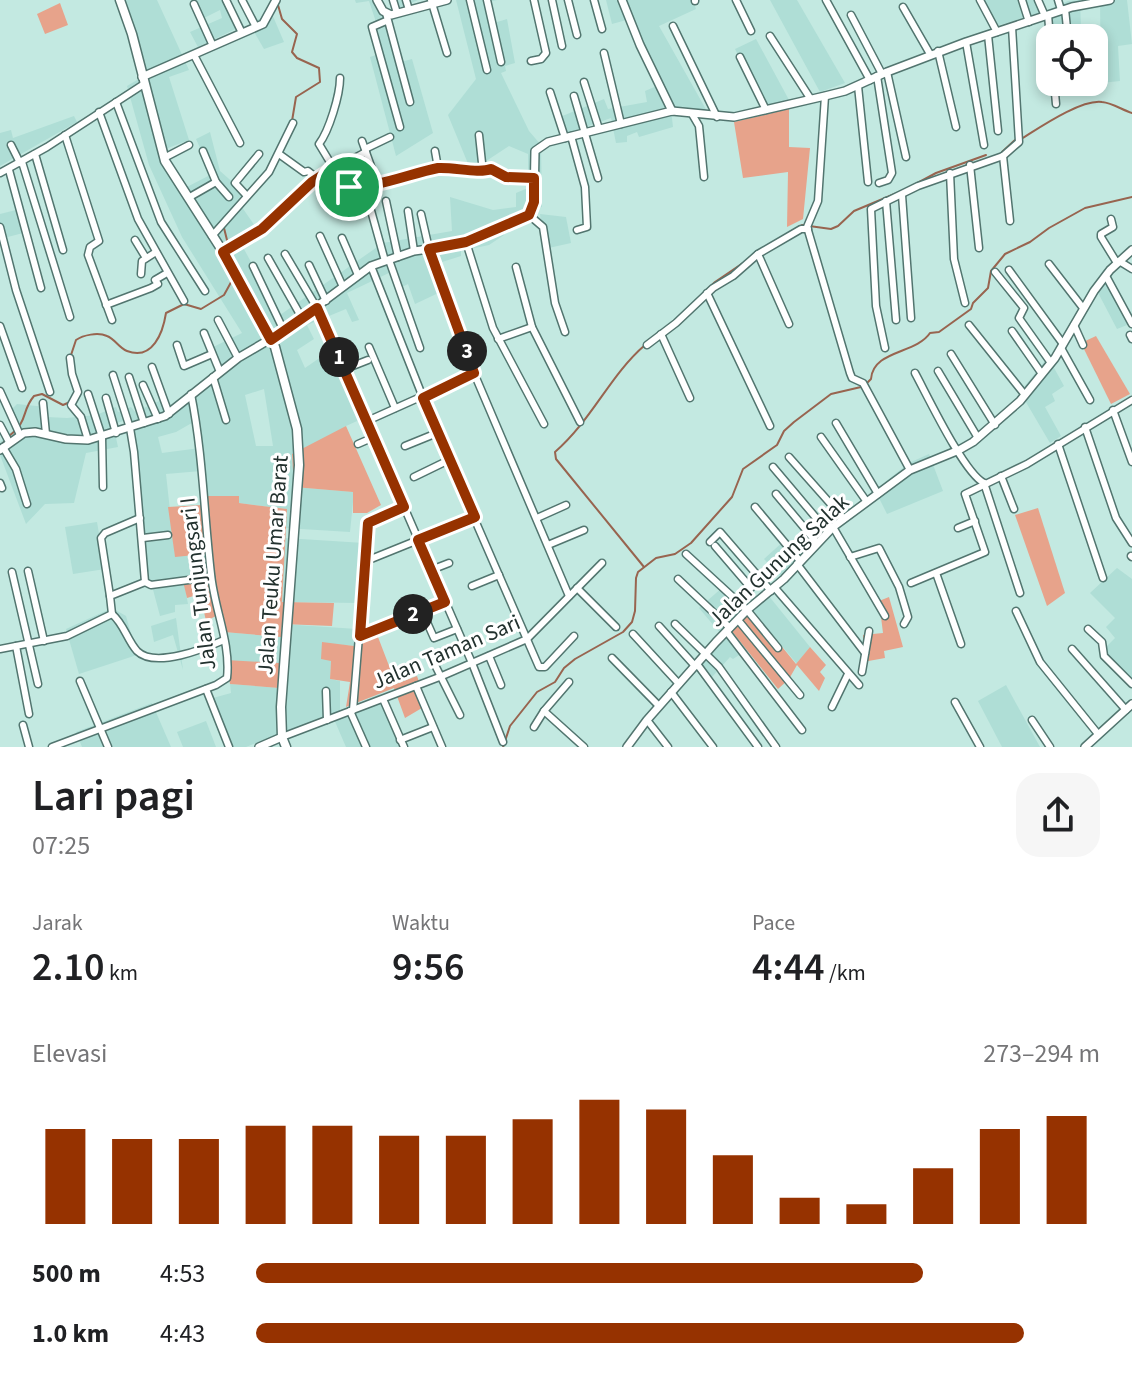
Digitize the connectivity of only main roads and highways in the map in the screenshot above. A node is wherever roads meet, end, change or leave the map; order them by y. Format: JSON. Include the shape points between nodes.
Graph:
{"nodes":[{"id":1,"x":122,"y":0,"type":"edge"},
{"id":2,"x":286,"y":747,"type":"edge"}],
"edges":[{"from":1,"to":2,"type":"main road","name":"Jalan Teuku Umar Barat","via":[[164,158],[271,340],[290,399],[298,443],[281,707]]}]}
